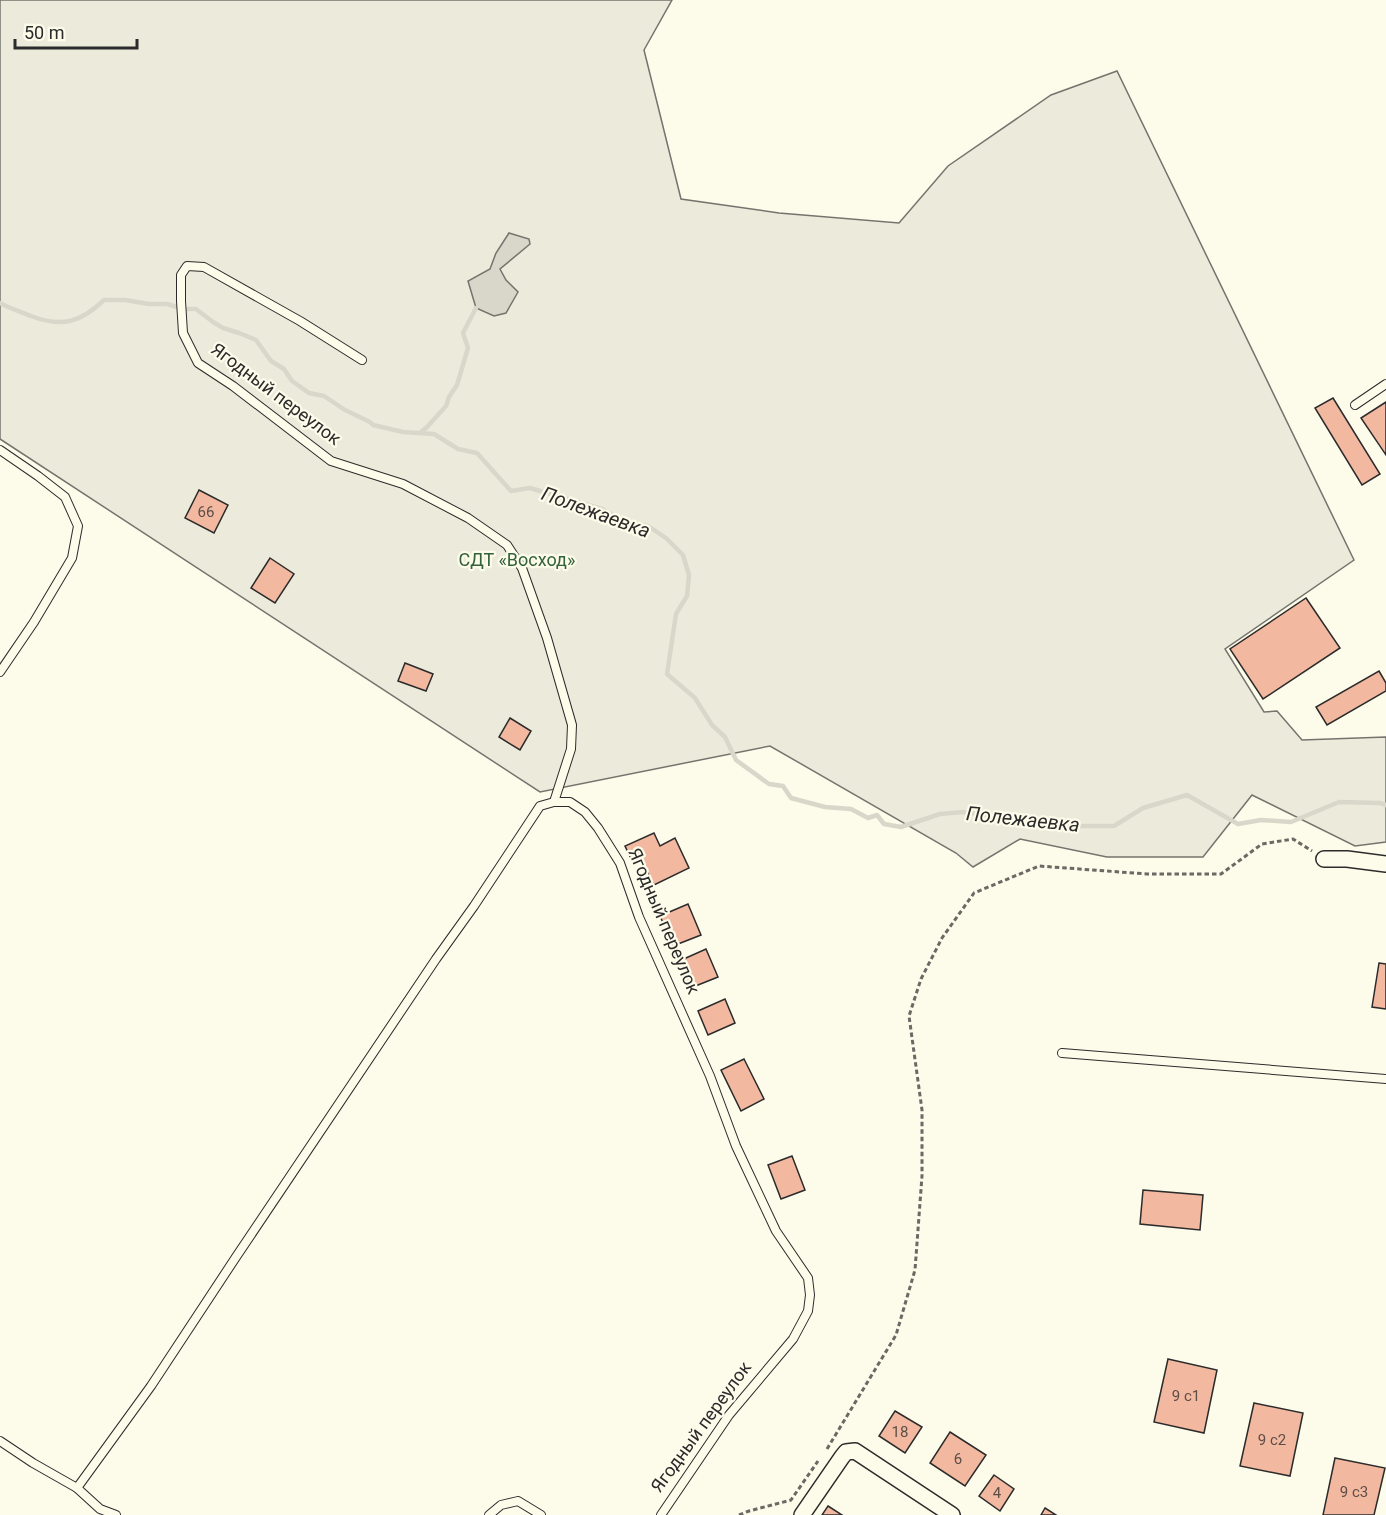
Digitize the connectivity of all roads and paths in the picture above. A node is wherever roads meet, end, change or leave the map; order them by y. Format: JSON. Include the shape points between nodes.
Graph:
{"nodes":[{"id":1,"x":362,"y":360,"type":"dead end"},
{"id":2,"x":1386,"y":384,"type":"edge"},
{"id":3,"x":1355,"y":405,"type":"dead end"},
{"id":4,"x":0,"y":450,"type":"edge"},
{"id":5,"x":0,"y":672,"type":"edge"},
{"id":6,"x":554,"y":802,"type":"junction"},
{"id":7,"x":1324,"y":859,"type":"joint"},
{"id":8,"x":1386,"y":864,"type":"edge"},
{"id":9,"x":1062,"y":1053,"type":"dead end"},
{"id":10,"x":1386,"y":1079,"type":"edge"},
{"id":11,"x":0,"y":1441,"type":"edge"},
{"id":12,"x":77,"y":1488,"type":"junction"},
{"id":13,"x":98,"y":1512,"type":"edge"},
{"id":14,"x":116,"y":1515,"type":"edge"},
{"id":15,"x":489,"y":1515,"type":"edge"},
{"id":16,"x":541,"y":1515,"type":"edge"},
{"id":17,"x":661,"y":1515,"type":"edge"},
{"id":18,"x":739,"y":1515,"type":"edge"},
{"id":19,"x":802,"y":1515,"type":"edge"},
{"id":20,"x":952,"y":1515,"type":"edge"}],
"edges":[{"from":1,"to":6,"type":"lane","name":"Ягодный переулок","via":[[204,267],[187,266],[181,275],[183,333],[198,363],[331,461],[403,484],[468,518],[507,545],[522,568],[572,725],[571,749]]},
{"from":2,"to":3,"type":"lane"},
{"from":4,"to":5,"type":"lane","via":[[65,497],[78,526],[72,558]]},
{"from":6,"to":12,"type":"lane","via":[[540,806],[151,1386]]},
{"from":6,"to":17,"type":"lane","name":"Ягодный переулок","via":[[570,802],[585,812],[620,863],[736,1146],[776,1231],[808,1278],[808,1311],[793,1339],[729,1415]]},
{"from":7,"to":8,"type":"street"},
{"from":7,"to":18,"type":"path","via":[[1293,839],[1262,843],[1221,874],[1148,874],[1039,866],[974,893],[942,938],[909,1016],[922,1110],[922,1176],[915,1270],[896,1335],[827,1449],[790,1500]]},
{"from":9,"to":10,"type":"lane"},
{"from":11,"to":12,"type":"lane"},
{"from":12,"to":13,"type":"lane"},
{"from":13,"to":14,"type":"lane"},
{"from":15,"to":16,"type":"lane","via":[[501,1505],[518,1501]]},
{"from":19,"to":20,"type":"street","via":[[846,1452],[855,1451]]}]}
